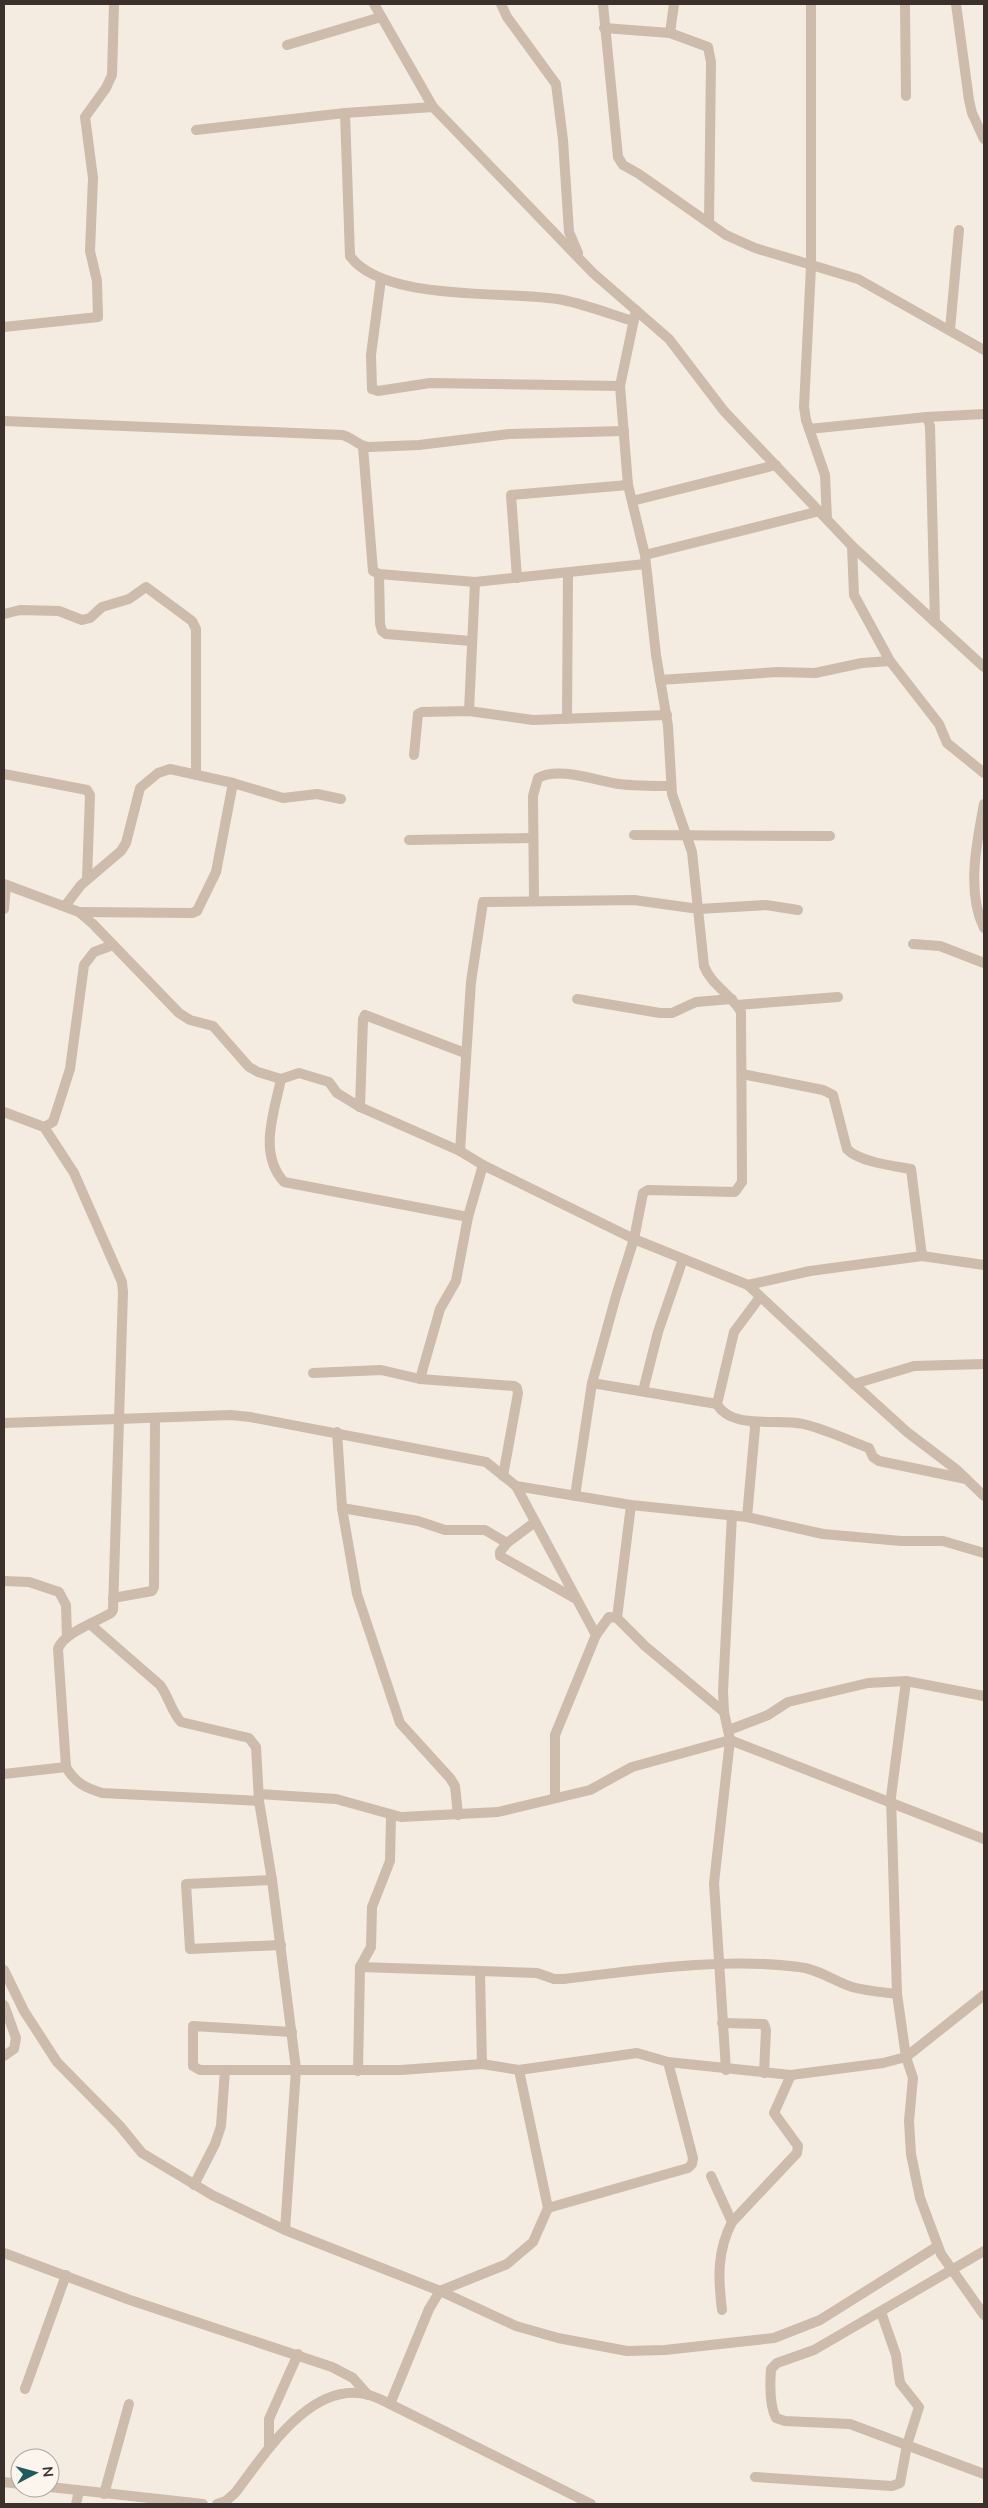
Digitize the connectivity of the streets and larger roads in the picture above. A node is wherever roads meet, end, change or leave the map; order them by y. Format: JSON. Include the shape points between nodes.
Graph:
{"nodes":[{"id":1,"x":114,"y":4,"type":"edge"},
{"id":2,"x":374,"y":4,"type":"edge"},
{"id":3,"x":501,"y":4,"type":"edge"},
{"id":4,"x":603,"y":4,"type":"edge"},
{"id":5,"x":674,"y":4,"type":"edge"},
{"id":6,"x":811,"y":4,"type":"edge"},
{"id":7,"x":905,"y":4,"type":"edge"},
{"id":8,"x":956,"y":4,"type":"edge"},
{"id":9,"x":381,"y":17,"type":"junction"},
{"id":10,"x":604,"y":28,"type":"junction"},
{"id":11,"x":670,"y":33,"type":"junction"},
{"id":12,"x":287,"y":45,"type":"dead end"},
{"id":13,"x":906,"y":96,"type":"dead end"},
{"id":14,"x":433,"y":107,"type":"junction"},
{"id":15,"x":345,"y":113,"type":"junction"},
{"id":16,"x":196,"y":130,"type":"dead end"},
{"id":17,"x":984,"y":139,"type":"edge"},
{"id":18,"x":709,"y":222,"type":"junction"},
{"id":19,"x":959,"y":230,"type":"dead end"},
{"id":20,"x":580,"y":259,"type":"junction"},
{"id":21,"x":811,"y":267,"type":"junction"},
{"id":22,"x":381,"y":279,"type":"junction"},
{"id":23,"x":635,"y":315,"type":"junction"},
{"id":24,"x":4,"y":328,"type":"edge"},
{"id":25,"x":950,"y":330,"type":"junction"},
{"id":26,"x":984,"y":350,"type":"edge"},
{"id":27,"x":620,"y":386,"type":"junction"},
{"id":28,"x":984,"y":414,"type":"edge"},
{"id":29,"x":927,"y":417,"type":"junction"},
{"id":30,"x":4,"y":421,"type":"edge"},
{"id":31,"x":809,"y":429,"type":"junction"},
{"id":32,"x":624,"y":431,"type":"junction"},
{"id":33,"x":363,"y":446,"type":"junction"},
{"id":34,"x":776,"y":465,"type":"junction"},
{"id":35,"x":628,"y":485,"type":"junction"},
{"id":36,"x":632,"y":501,"type":"junction"},
{"id":37,"x":820,"y":510,"type":"junction"},
{"id":38,"x":827,"y":520,"type":"junction"},
{"id":39,"x":852,"y":546,"type":"junction"},
{"id":40,"x":645,"y":559,"type":"junction"},
{"id":41,"x":568,"y":573,"type":"junction"},
{"id":42,"x":379,"y":574,"type":"junction"},
{"id":43,"x":517,"y":578,"type":"junction"},
{"id":44,"x":475,"y":582,"type":"junction"},
{"id":45,"x":4,"y":614,"type":"edge"},
{"id":46,"x":935,"y":622,"type":"junction"},
{"id":47,"x":471,"y":641,"type":"junction"},
{"id":48,"x":890,"y":661,"type":"junction"},
{"id":49,"x":984,"y":667,"type":"edge"},
{"id":50,"x":660,"y":680,"type":"junction"},
{"id":51,"x":469,"y":711,"type":"junction"},
{"id":52,"x":667,"y":715,"type":"junction"},
{"id":53,"x":567,"y":719,"type":"junction"},
{"id":54,"x":414,"y":755,"type":"dead end"},
{"id":55,"x":984,"y":772,"type":"edge"},
{"id":56,"x":4,"y":774,"type":"edge"},
{"id":57,"x":196,"y":775,"type":"junction"},
{"id":58,"x":233,"y":783,"type":"junction"},
{"id":59,"x":671,"y":786,"type":"junction"},
{"id":60,"x":341,"y":799,"type":"dead end"},
{"id":61,"x":984,"y":804,"type":"edge"},
{"id":62,"x":634,"y":835,"type":"dead end"},
{"id":63,"x":686,"y":835,"type":"junction"},
{"id":64,"x":830,"y":836,"type":"dead end"},
{"id":65,"x":532,"y":838,"type":"junction"},
{"id":66,"x":410,"y":840,"type":"dead end"},
{"id":67,"x":87,"y":879,"type":"junction"},
{"id":68,"x":5,"y":885,"type":"edge"},
{"id":69,"x":534,"y":900,"type":"junction"},
{"id":70,"x":65,"y":906,"type":"junction"},
{"id":71,"x":4,"y":909,"type":"edge"},
{"id":72,"x":699,"y":909,"type":"junction"},
{"id":73,"x":798,"y":910,"type":"dead end"},
{"id":74,"x":79,"y":912,"type":"junction"},
{"id":75,"x":984,"y":928,"type":"edge"},
{"id":76,"x":913,"y":944,"type":"dead end"},
{"id":77,"x":113,"y":945,"type":"junction"},
{"id":78,"x":984,"y":963,"type":"edge"},
{"id":79,"x":838,"y":997,"type":"dead end"},
{"id":80,"x":577,"y":999,"type":"dead end"},
{"id":81,"x":735,"y":1002,"type":"junction"},
{"id":82,"x":465,"y":1053,"type":"junction"},
{"id":83,"x":742,"y":1074,"type":"junction"},
{"id":84,"x":281,"y":1079,"type":"junction"},
{"id":85,"x":360,"y":1107,"type":"junction"},
{"id":86,"x":4,"y":1112,"type":"edge"},
{"id":87,"x":44,"y":1127,"type":"junction"},
{"id":88,"x":460,"y":1151,"type":"junction"},
{"id":89,"x":483,"y":1165,"type":"junction"},
{"id":90,"x":468,"y":1217,"type":"junction"},
{"id":91,"x":634,"y":1239,"type":"junction"},
{"id":92,"x":922,"y":1256,"type":"junction"},
{"id":93,"x":684,"y":1259,"type":"junction"},
{"id":94,"x":984,"y":1264,"type":"edge"},
{"id":95,"x":748,"y":1285,"type":"junction"},
{"id":96,"x":760,"y":1297,"type":"junction"},
{"id":97,"x":984,"y":1364,"type":"edge"},
{"id":98,"x":313,"y":1373,"type":"dead end"},
{"id":99,"x":420,"y":1379,"type":"junction"},
{"id":100,"x":592,"y":1383,"type":"junction"},
{"id":101,"x":854,"y":1384,"type":"junction"},
{"id":102,"x":643,"y":1391,"type":"junction"},
{"id":103,"x":717,"y":1404,"type":"junction"},
{"id":104,"x":155,"y":1418,"type":"junction"},
{"id":105,"x":119,"y":1419,"type":"junction"},
{"id":106,"x":4,"y":1423,"type":"edge"},
{"id":107,"x":754,"y":1423,"type":"junction"},
{"id":108,"x":337,"y":1432,"type":"junction"},
{"id":109,"x":503,"y":1476,"type":"junction"},
{"id":110,"x":968,"y":1479,"type":"junction"},
{"id":111,"x":516,"y":1486,"type":"junction"},
{"id":112,"x":576,"y":1496,"type":"junction"},
{"id":113,"x":984,"y":1496,"type":"edge"},
{"id":114,"x":631,"y":1505,"type":"junction"},
{"id":115,"x":342,"y":1508,"type":"junction"},
{"id":116,"x":732,"y":1515,"type":"junction"},
{"id":117,"x":747,"y":1517,"type":"junction"},
{"id":118,"x":535,"y":1522,"type":"junction"},
{"id":119,"x":507,"y":1544,"type":"junction"},
{"id":120,"x":984,"y":1553,"type":"edge"},
{"id":121,"x":4,"y":1581,"type":"edge"},
{"id":122,"x":113,"y":1598,"type":"junction"},
{"id":123,"x":577,"y":1600,"type":"junction"},
{"id":124,"x":617,"y":1618,"type":"junction"},
{"id":125,"x":91,"y":1625,"type":"junction"},
{"id":126,"x":596,"y":1635,"type":"junction"},
{"id":127,"x":67,"y":1637,"type":"junction"},
{"id":128,"x":906,"y":1681,"type":"junction"},
{"id":129,"x":984,"y":1696,"type":"edge"},
{"id":130,"x":724,"y":1712,"type":"junction"},
{"id":131,"x":730,"y":1735,"type":"junction"},
{"id":132,"x":66,"y":1767,"type":"junction"},
{"id":133,"x":4,"y":1774,"type":"edge"},
{"id":134,"x":555,"y":1796,"type":"junction"},
{"id":135,"x":259,"y":1798,"type":"junction"},
{"id":136,"x":892,"y":1802,"type":"junction"},
{"id":137,"x":458,"y":1815,"type":"junction"},
{"id":138,"x":391,"y":1816,"type":"junction"},
{"id":139,"x":984,"y":1839,"type":"edge"},
{"id":140,"x":272,"y":1880,"type":"junction"},
{"id":141,"x":281,"y":1945,"type":"junction"},
{"id":142,"x":720,"y":1965,"type":"junction"},
{"id":143,"x":360,"y":1967,"type":"junction"},
{"id":144,"x":4,"y":1970,"type":"edge"},
{"id":145,"x":480,"y":1973,"type":"junction"},
{"id":146,"x":897,"y":1994,"type":"junction"},
{"id":147,"x":984,"y":1995,"type":"edge"},
{"id":148,"x":4,"y":2005,"type":"edge"},
{"id":149,"x":722,"y":2023,"type":"junction"},
{"id":150,"x":292,"y":2032,"type":"junction"},
{"id":151,"x":4,"y":2056,"type":"edge"},
{"id":152,"x":906,"y":2057,"type":"junction"},
{"id":153,"x":668,"y":2062,"type":"junction"},
{"id":154,"x":482,"y":2064,"type":"junction"},
{"id":155,"x":296,"y":2069,"type":"junction"},
{"id":156,"x":225,"y":2070,"type":"junction"},
{"id":157,"x":519,"y":2070,"type":"junction"},
{"id":158,"x":726,"y":2070,"type":"junction"},
{"id":159,"x":358,"y":2071,"type":"junction"},
{"id":160,"x":764,"y":2073,"type":"junction"},
{"id":161,"x":791,"y":2075,"type":"junction"},
{"id":162,"x":711,"y":2176,"type":"dead end"},
{"id":163,"x":194,"y":2185,"type":"junction"},
{"id":164,"x":548,"y":2208,"type":"junction"},
{"id":165,"x":732,"y":2222,"type":"junction"},
{"id":166,"x":285,"y":2230,"type":"junction"},
{"id":167,"x":938,"y":2246,"type":"junction"},
{"id":168,"x":984,"y":2251,"type":"edge"},
{"id":169,"x":5,"y":2257,"type":"edge"},
{"id":170,"x":952,"y":2271,"type":"junction"},
{"id":171,"x":66,"y":2275,"type":"junction"},
{"id":172,"x":440,"y":2291,"type":"junction"},
{"id":173,"x":722,"y":2310,"type":"dead end"},
{"id":174,"x":881,"y":2312,"type":"junction"},
{"id":175,"x":984,"y":2315,"type":"edge"},
{"id":176,"x":298,"y":2354,"type":"junction"},
{"id":177,"x":25,"y":2389,"type":"dead end"},
{"id":178,"x":368,"y":2395,"type":"junction"},
{"id":179,"x":129,"y":2404,"type":"dead end"},
{"id":180,"x":390,"y":2404,"type":"junction"},
{"id":181,"x":907,"y":2444,"type":"junction"},
{"id":182,"x":269,"y":2448,"type":"junction"},
{"id":183,"x":984,"y":2474,"type":"edge"},
{"id":184,"x":755,"y":2478,"type":"dead end"},
{"id":185,"x":60,"y":2488,"type":"edge"},
{"id":186,"x":79,"y":2490,"type":"junction"},
{"id":187,"x":104,"y":2494,"type":"junction"},
{"id":188,"x":76,"y":2504,"type":"edge"},
{"id":189,"x":184,"y":2504,"type":"edge"},
{"id":190,"x":203,"y":2504,"type":"edge"},
{"id":191,"x":217,"y":2504,"type":"edge"},
{"id":192,"x":591,"y":2504,"type":"edge"}],
"edges":[{"from":1,"to":24,"type":"street","via":[[112,75],[85,117],[93,178],[90,251],[97,281],[98,317]]},
{"from":2,"to":9,"type":"street"},
{"from":3,"to":20,"type":"street","via":[[556,84],[569,232]]},
{"from":4,"to":10,"type":"street"},
{"from":5,"to":11,"type":"street"},
{"from":6,"to":21,"type":"street"},
{"from":7,"to":13,"type":"street"},
{"from":8,"to":17,"type":"street","via":[[972,113]]},
{"from":9,"to":12,"type":"street"},
{"from":9,"to":14,"type":"street"},
{"from":10,"to":11,"type":"street"},
{"from":10,"to":18,"type":"street","via":[[618,157],[623,165]]},
{"from":11,"to":18,"type":"street","via":[[708,47],[711,53]]},
{"from":14,"to":15,"type":"street"},
{"from":14,"to":20,"type":"street"},
{"from":15,"to":16,"type":"street"},
{"from":15,"to":22,"type":"street","via":[[350,256]]},
{"from":18,"to":21,"type":"street","via":[[755,248]]},
{"from":19,"to":25,"type":"street"},
{"from":20,"to":23,"type":"street"},
{"from":21,"to":25,"type":"street","via":[[858,279]]},
{"from":21,"to":31,"type":"street","via":[[804,407]]},
{"from":22,"to":23,"type":"street","via":[[419,288],[563,300]]},
{"from":22,"to":27,"type":"street","via":[[371,355],[372,389],[378,391],[430,383]]},
{"from":23,"to":27,"type":"street"},
{"from":23,"to":34,"type":"street","via":[[669,339],[724,411]]},
{"from":25,"to":26,"type":"street"},
{"from":27,"to":32,"type":"street"},
{"from":28,"to":29,"type":"street"},
{"from":29,"to":31,"type":"street"},
{"from":29,"to":46,"type":"street","via":[[930,426]]},
{"from":30,"to":33,"type":"street","via":[[342,435]]},
{"from":31,"to":38,"type":"street","via":[[826,482]]},
{"from":32,"to":33,"type":"street","via":[[509,434],[419,445]]},
{"from":32,"to":35,"type":"street"},
{"from":33,"to":42,"type":"street","via":[[374,571]]},
{"from":34,"to":36,"type":"street"},
{"from":34,"to":37,"type":"street"},
{"from":35,"to":36,"type":"street"},
{"from":35,"to":43,"type":"street","via":[[511,496]]},
{"from":36,"to":40,"type":"street"},
{"from":37,"to":38,"type":"street"},
{"from":37,"to":40,"type":"street"},
{"from":38,"to":39,"type":"street"},
{"from":39,"to":46,"type":"street"},
{"from":39,"to":48,"type":"street","via":[[854,595]]},
{"from":40,"to":41,"type":"street"},
{"from":40,"to":50,"type":"street"},
{"from":41,"to":43,"type":"street"},
{"from":41,"to":53,"type":"street"},
{"from":42,"to":44,"type":"street"},
{"from":42,"to":47,"type":"street","via":[[380,624],[386,634]]},
{"from":43,"to":44,"type":"street"},
{"from":44,"to":47,"type":"street"},
{"from":45,"to":57,"type":"street","via":[[20,610],[59,611],[82,620],[90,618],[102,607],[129,599],[146,587],[192,620],[196,629]]},
{"from":46,"to":49,"type":"street"},
{"from":47,"to":51,"type":"street"},
{"from":48,"to":50,"type":"street","via":[[815,673],[777,672]]},
{"from":48,"to":55,"type":"street","via":[[939,724],[947,743]]},
{"from":50,"to":52,"type":"street"},
{"from":51,"to":53,"type":"street","via":[[533,720]]},
{"from":51,"to":54,"type":"street","via":[[418,714]]},
{"from":52,"to":53,"type":"street"},
{"from":52,"to":59,"type":"street"},
{"from":56,"to":67,"type":"street","via":[[88,790]]},
{"from":57,"to":58,"type":"street"},
{"from":57,"to":67,"type":"street","via":[[170,770],[158,772],[148,779],[140,788],[126,843]]},
{"from":58,"to":60,"type":"street","via":[[283,798],[317,794]]},
{"from":58,"to":74,"type":"street","via":[[216,872],[197,911]]},
{"from":59,"to":63,"type":"street"},
{"from":59,"to":65,"type":"street","via":[[618,784],[564,774],[543,775],[538,778],[533,796]]},
{"from":61,"to":75,"type":"street","via":[[974,853],[978,916]]},
{"from":62,"to":63,"type":"street"},
{"from":63,"to":64,"type":"street"},
{"from":63,"to":72,"type":"street","via":[[692,852]]},
{"from":65,"to":66,"type":"street"},
{"from":65,"to":69,"type":"street"},
{"from":67,"to":70,"type":"street"},
{"from":68,"to":70,"type":"street"},
{"from":68,"to":71,"type":"street"},
{"from":69,"to":72,"type":"street","via":[[634,900]]},
{"from":69,"to":82,"type":"street","via":[[483,902]]},
{"from":70,"to":74,"type":"street"},
{"from":72,"to":73,"type":"street","via":[[766,905]]},
{"from":72,"to":81,"type":"street","via":[[707,974]]},
{"from":74,"to":77,"type":"street"},
{"from":76,"to":78,"type":"street","via":[[940,946]]},
{"from":77,"to":84,"type":"street","via":[[179,1013],[190,1020],[210,1023],[249,1067]]},
{"from":77,"to":87,"type":"street","via":[[94,952],[84,965],[70,1069],[52,1122]]},
{"from":79,"to":81,"type":"street"},
{"from":80,"to":81,"type":"street","via":[[660,1013],[672,1013],[696,1002]]},
{"from":81,"to":83,"type":"street","via":[[741,1012]]},
{"from":82,"to":85,"type":"street","via":[[365,1015]]},
{"from":82,"to":88,"type":"street"},
{"from":83,"to":91,"type":"street","via":[[740,1187],[731,1192],[648,1190],[641,1198]]},
{"from":83,"to":92,"type":"street","via":[[823,1090],[832,1095],[847,1149],[852,1155],[882,1165],[911,1169]]},
{"from":84,"to":85,"type":"street","via":[[299,1073],[328,1082]]},
{"from":84,"to":90,"type":"street","via":[[268,1144],[274,1168],[284,1182]]},
{"from":85,"to":88,"type":"street"},
{"from":86,"to":87,"type":"street"},
{"from":87,"to":105,"type":"street","via":[[74,1173],[122,1282]]},
{"from":88,"to":89,"type":"street"},
{"from":89,"to":90,"type":"street"},
{"from":89,"to":91,"type":"street"},
{"from":90,"to":99,"type":"street","via":[[456,1281],[440,1309]]},
{"from":91,"to":93,"type":"street"},
{"from":91,"to":100,"type":"street"},
{"from":92,"to":94,"type":"street"},
{"from":92,"to":95,"type":"street","via":[[810,1271]]},
{"from":93,"to":95,"type":"street"},
{"from":93,"to":102,"type":"street","via":[[658,1332]]},
{"from":95,"to":96,"type":"street"},
{"from":96,"to":101,"type":"street"},
{"from":96,"to":103,"type":"street","via":[[734,1332]]},
{"from":97,"to":101,"type":"street","via":[[914,1366]]},
{"from":98,"to":99,"type":"street","via":[[381,1370]]},
{"from":99,"to":109,"type":"street","via":[[517,1388]]},
{"from":100,"to":102,"type":"street"},
{"from":100,"to":112,"type":"street"},
{"from":101,"to":110,"type":"street"},
{"from":102,"to":103,"type":"street"},
{"from":103,"to":107,"type":"street","via":[[726,1415]]},
{"from":104,"to":105,"type":"street"},
{"from":104,"to":108,"type":"street","via":[[240,1416]]},
{"from":104,"to":122,"type":"street","via":[[154,1587],[152,1591]]},
{"from":105,"to":106,"type":"street"},
{"from":105,"to":122,"type":"street"},
{"from":107,"to":110,"type":"street","via":[[804,1424],[869,1448],[873,1457],[879,1460]]},
{"from":107,"to":117,"type":"street"},
{"from":108,"to":109,"type":"street","via":[[486,1462]]},
{"from":108,"to":115,"type":"street"},
{"from":109,"to":111,"type":"street"},
{"from":110,"to":113,"type":"street"},
{"from":111,"to":112,"type":"street"},
{"from":111,"to":118,"type":"street"},
{"from":112,"to":114,"type":"street"},
{"from":114,"to":116,"type":"street"},
{"from":114,"to":124,"type":"street"},
{"from":115,"to":119,"type":"street","via":[[418,1521],[445,1530],[485,1530]]},
{"from":115,"to":137,"type":"street","via":[[357,1594],[400,1723],[450,1778]]},
{"from":116,"to":117,"type":"street"},
{"from":116,"to":130,"type":"street"},
{"from":117,"to":120,"type":"street","via":[[823,1534],[943,1541]]},
{"from":118,"to":119,"type":"street"},
{"from":118,"to":123,"type":"street"},
{"from":119,"to":123,"type":"street","via":[[500,1552],[504,1560]]},
{"from":121,"to":127,"type":"street","via":[[29,1582],[59,1592],[66,1605]]},
{"from":122,"to":125,"type":"street","via":[[111,1614]]},
{"from":123,"to":126,"type":"street"},
{"from":124,"to":126,"type":"street","via":[[609,1618]]},
{"from":124,"to":130,"type":"street","via":[[645,1646]]},
{"from":125,"to":127,"type":"street"},
{"from":125,"to":135,"type":"street","via":[[160,1685],[181,1722],[254,1741]]},
{"from":126,"to":134,"type":"street","via":[[555,1735]]},
{"from":127,"to":132,"type":"street","via":[[58,1649]]},
{"from":128,"to":129,"type":"street"},
{"from":128,"to":131,"type":"street","via":[[868,1683],[788,1702]]},
{"from":128,"to":136,"type":"street"},
{"from":130,"to":131,"type":"street"},
{"from":131,"to":134,"type":"street","via":[[632,1767],[602,1785]]},
{"from":131,"to":136,"type":"street"},
{"from":131,"to":142,"type":"street","via":[[714,1883]]},
{"from":132,"to":133,"type":"street"},
{"from":132,"to":135,"type":"street","via":[[71,1777],[84,1788],[102,1793]]},
{"from":134,"to":137,"type":"street","via":[[498,1812]]},
{"from":135,"to":138,"type":"street","via":[[336,1799]]},
{"from":135,"to":140,"type":"street"},
{"from":136,"to":139,"type":"street"},
{"from":136,"to":146,"type":"street"},
{"from":137,"to":138,"type":"street","via":[[429,1818]]},
{"from":138,"to":143,"type":"street","via":[[390,1861],[372,1907],[371,1947]]},
{"from":140,"to":141,"type":"street"},
{"from":140,"to":141,"type":"street","via":[[186,1884],[190,1949]]},
{"from":141,"to":150,"type":"street"},
{"from":142,"to":145,"type":"street","via":[[564,1979],[538,1973]]},
{"from":142,"to":146,"type":"street","via":[[802,1967],[866,1991]]},
{"from":142,"to":149,"type":"street"},
{"from":143,"to":145,"type":"street"},
{"from":143,"to":159,"type":"street"},
{"from":144,"to":163,"type":"street","via":[[24,2011],[57,2062],[142,2153]]},
{"from":145,"to":154,"type":"street"},
{"from":146,"to":152,"type":"street"},
{"from":147,"to":152,"type":"street"},
{"from":148,"to":151,"type":"street","via":[[16,2038],[14,2049]]},
{"from":149,"to":158,"type":"street"},
{"from":149,"to":160,"type":"street","via":[[764,2024]]},
{"from":150,"to":155,"type":"street"},
{"from":150,"to":156,"type":"street","via":[[193,2026],[195,2069]]},
{"from":152,"to":161,"type":"street","via":[[884,2063]]},
{"from":152,"to":167,"type":"street","via":[[913,2078],[909,2121],[911,2154],[920,2198]]},
{"from":153,"to":157,"type":"street","via":[[627,2053]]},
{"from":153,"to":158,"type":"street"},
{"from":153,"to":164,"type":"street","via":[[692,2164],[688,2168]]},
{"from":154,"to":157,"type":"street"},
{"from":154,"to":159,"type":"street"},
{"from":155,"to":156,"type":"street"},
{"from":155,"to":159,"type":"street"},
{"from":155,"to":166,"type":"street"},
{"from":156,"to":163,"type":"street","via":[[221,2126]]},
{"from":157,"to":164,"type":"street"},
{"from":158,"to":160,"type":"street"},
{"from":160,"to":161,"type":"street"},
{"from":161,"to":165,"type":"street","via":[[774,2113],[798,2146],[798,2153]]},
{"from":162,"to":165,"type":"street"},
{"from":163,"to":166,"type":"street"},
{"from":164,"to":172,"type":"street","via":[[533,2242],[507,2264]]},
{"from":165,"to":173,"type":"street","via":[[721,2249],[718,2278]]},
{"from":166,"to":172,"type":"street"},
{"from":167,"to":170,"type":"street"},
{"from":167,"to":172,"type":"street","via":[[852,2302],[804,2327],[774,2338],[665,2350],[627,2350],[558,2338],[516,2326]]},
{"from":168,"to":170,"type":"street"},
{"from":169,"to":171,"type":"street"},
{"from":170,"to":174,"type":"street"},
{"from":170,"to":175,"type":"street"},
{"from":171,"to":176,"type":"street","via":[[130,2300]]},
{"from":171,"to":177,"type":"street"},
{"from":172,"to":180,"type":"street","via":[[429,2309]]},
{"from":174,"to":181,"type":"street","via":[[896,2355],[900,2384],[919,2407]]},
{"from":174,"to":181,"type":"street","via":[[814,2350],[777,2363],[771,2369],[773,2412],[776,2418],[785,2421],[850,2424]]},
{"from":176,"to":178,"type":"street","via":[[353,2378]]},
{"from":176,"to":182,"type":"street","via":[[269,2419]]},
{"from":178,"to":180,"type":"street"},
{"from":178,"to":182,"type":"street","via":[[348,2394],[317,2403],[283,2430]]},
{"from":179,"to":187,"type":"street"},
{"from":180,"to":192,"type":"street"},
{"from":181,"to":183,"type":"street"},
{"from":181,"to":184,"type":"street","via":[[897,2486]]},
{"from":182,"to":191,"type":"street","via":[[235,2493]]},
{"from":185,"to":186,"type":"street"},
{"from":186,"to":187,"type":"street"},
{"from":186,"to":188,"type":"street"},
{"from":187,"to":189,"type":"street"},
{"from":189,"to":190,"type":"street"}]}
